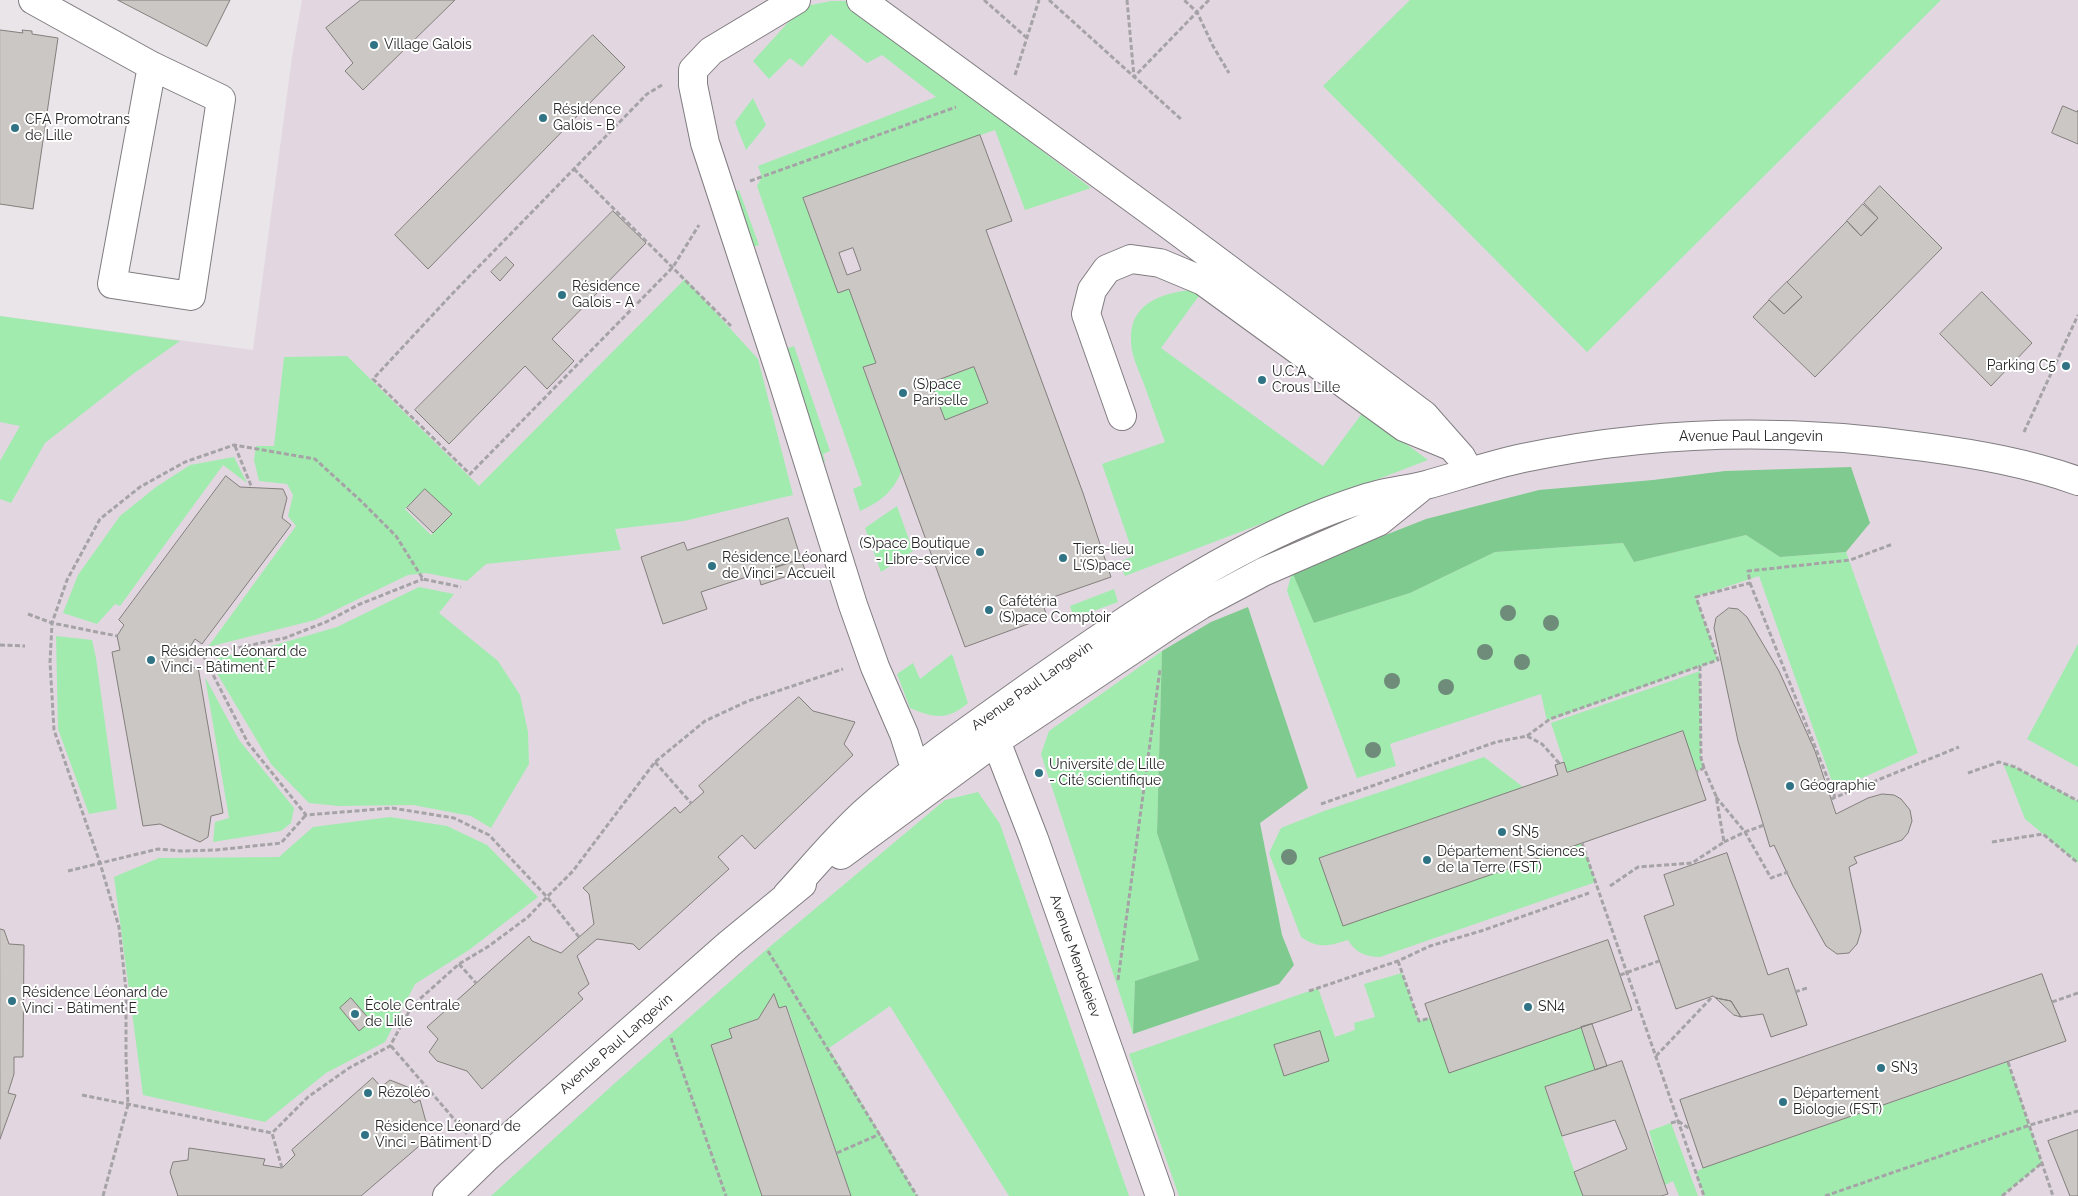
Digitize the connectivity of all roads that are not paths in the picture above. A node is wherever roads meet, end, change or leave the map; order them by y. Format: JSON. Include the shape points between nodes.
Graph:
{"nodes":[{"id":1,"x":33,"y":0,"type":"edge"},
{"id":2,"x":796,"y":0,"type":"edge"},
{"id":3,"x":861,"y":0,"type":"edge"},
{"id":4,"x":152,"y":66,"type":"junction"},
{"id":5,"x":1122,"y":416,"type":"dead end"},
{"id":6,"x":1451,"y":446,"type":"junction"},
{"id":7,"x":1469,"y":471,"type":"junction"},
{"id":8,"x":2078,"y":481,"type":"edge"},
{"id":9,"x":989,"y":731,"type":"junction"},
{"id":10,"x":925,"y":778,"type":"junction"},
{"id":11,"x":447,"y":1196,"type":"edge"},
{"id":12,"x":1160,"y":1196,"type":"edge"}],
"edges":[{"from":1,"to":4,"type":"street"},
{"from":2,"to":10,"type":"street","via":[[711,51],[693,70],[693,85],[704,143],[719,192],[782,378],[853,605],[912,759]]},
{"from":3,"to":6,"type":"street","via":[[1424,415]]},
{"from":4,"to":4,"type":"street","via":[[112,284],[191,296],[221,99]]},
{"from":5,"to":6,"type":"street","via":[[1086,314],[1092,290],[1107,270],[1131,259],[1160,262],[1204,281],[1404,427]]},
{"from":6,"to":7,"type":"street"},
{"from":7,"to":8,"type":"street","name":"Avenue Paul Langevin","via":[[1524,458],[1622,442],[1732,434],[1808,435],[1952,450]]},
{"from":7,"to":9,"type":"street","name":"Avenue Paul Langevin","via":[[1424,485],[1378,522],[1263,572],[1201,605]]},
{"from":9,"to":10,"type":"street","name":"Avenue Paul Langevin"},
{"from":9,"to":12,"type":"street","name":"Avenue Mendeleiev","via":[[1034,839]]},
{"from":10,"to":11,"type":"street","name":"Avenue Paul Langevin","via":[[487,1157]]}]}
